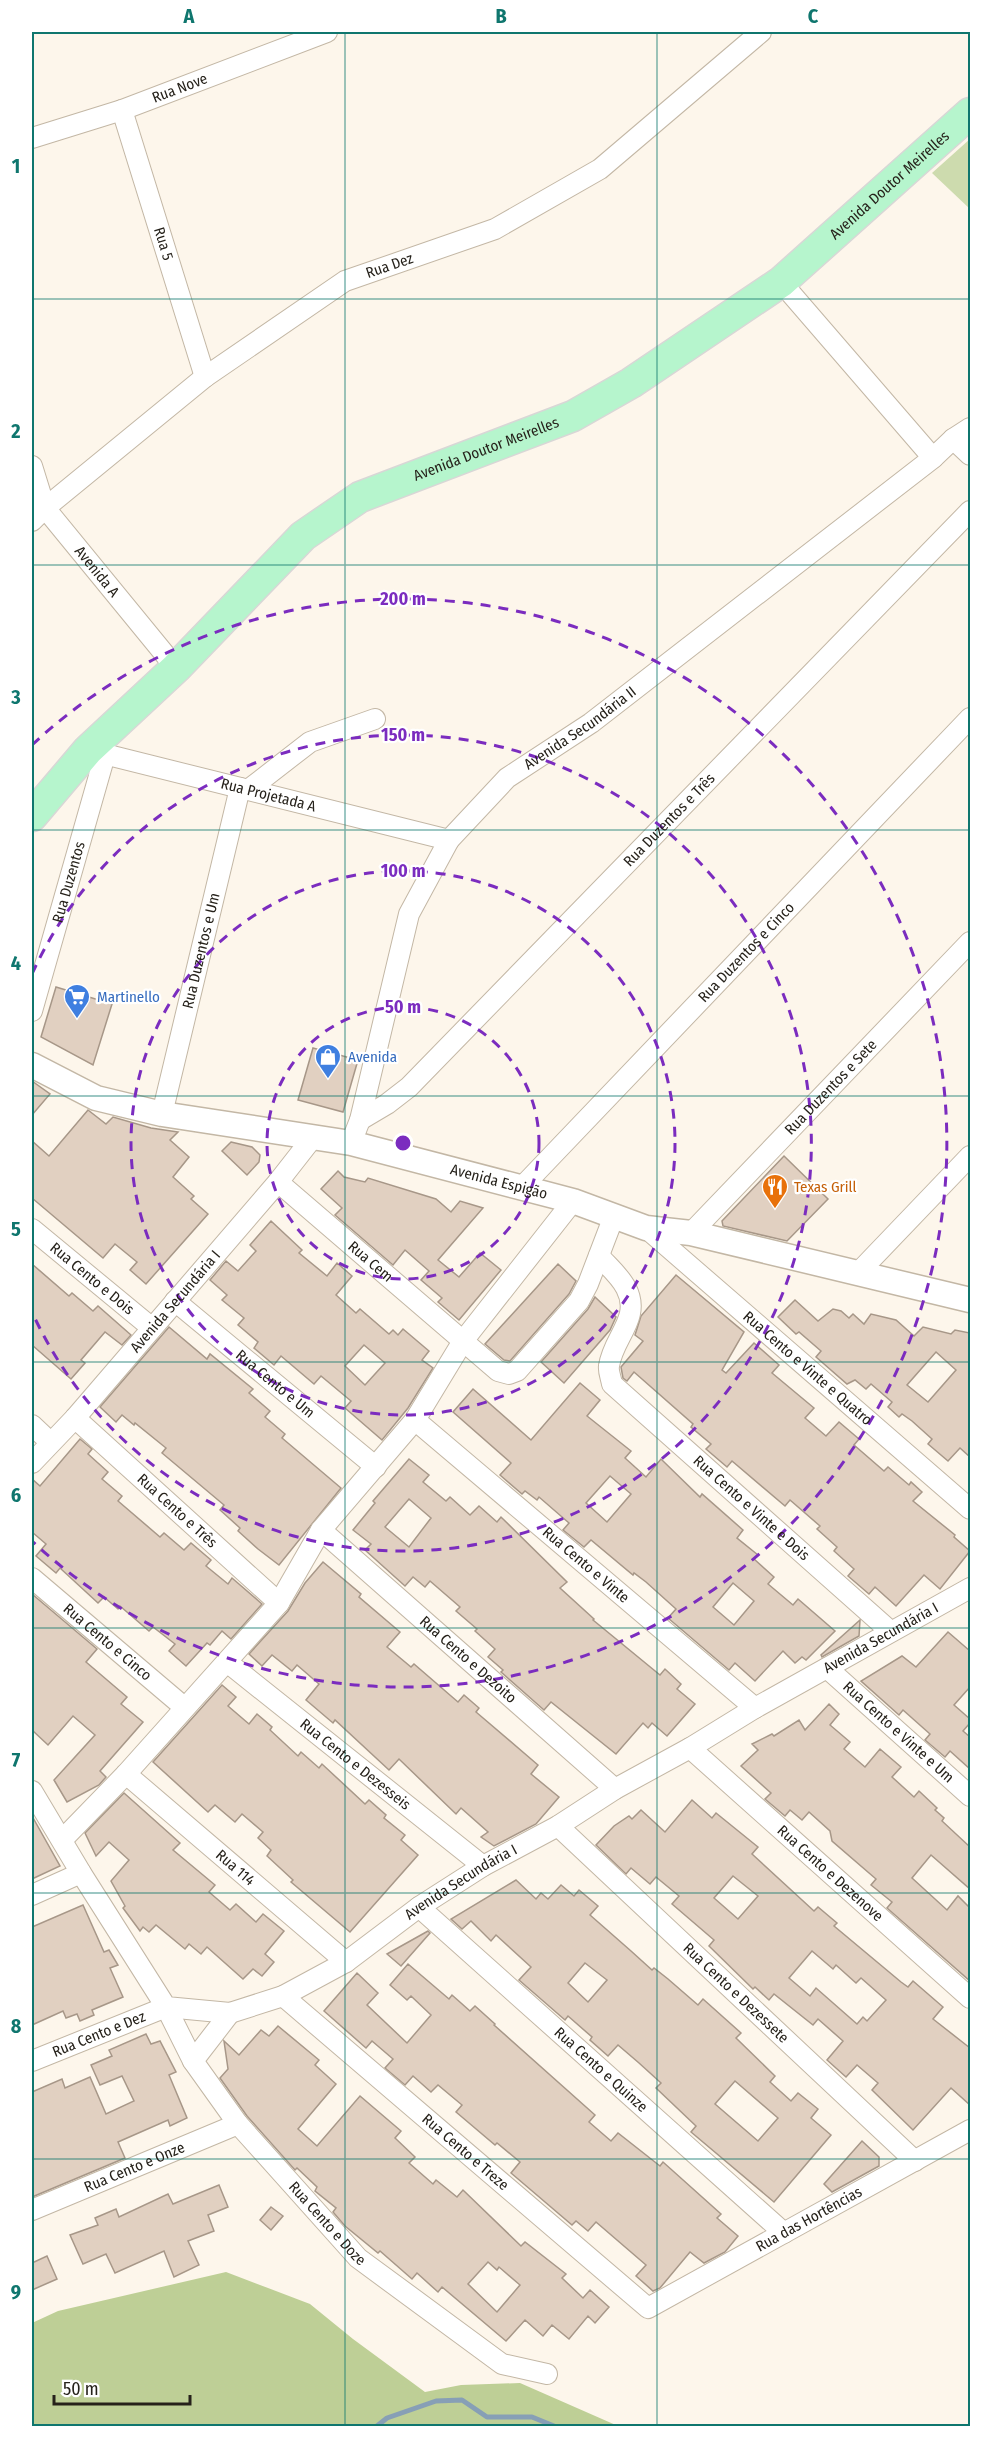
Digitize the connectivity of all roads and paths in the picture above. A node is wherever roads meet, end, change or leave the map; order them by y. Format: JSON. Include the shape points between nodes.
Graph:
{"nodes":[{"id":1,"x":327,"y":32,"type":"edge"},
{"id":2,"x":761,"y":32,"type":"edge"},
{"id":3,"x":122,"y":111,"type":"junction"},
{"id":4,"x":970,"y":114,"type":"edge"},
{"id":5,"x":32,"y":138,"type":"edge"},
{"id":6,"x":781,"y":282,"type":"junction"},
{"id":7,"x":206,"y":377,"type":"junction"},
{"id":8,"x":970,"y":428,"type":"edge"},
{"id":9,"x":952,"y":440,"type":"junction"},
{"id":10,"x":970,"y":456,"type":"edge"},
{"id":11,"x":933,"y":458,"type":"junction"},
{"id":12,"x":32,"y":465,"type":"edge"},
{"id":13,"x":970,"y":510,"type":"edge"},
{"id":14,"x":38,"y":514,"type":"edge"},
{"id":15,"x":176,"y":668,"type":"junction"},
{"id":16,"x":970,"y":718,"type":"edge"},
{"id":17,"x":375,"y":719,"type":"dead end"},
{"id":18,"x":96,"y":753,"type":"junction"},
{"id":19,"x":244,"y":789,"type":"junction"},
{"id":20,"x":32,"y":816,"type":"edge"},
{"id":21,"x":449,"y":840,"type":"junction"},
{"id":22,"x":970,"y":942,"type":"edge"},
{"id":23,"x":32,"y":1011,"type":"edge"},
{"id":24,"x":32,"y":1065,"type":"edge"},
{"id":25,"x":162,"y":1114,"type":"junction"},
{"id":26,"x":360,"y":1120,"type":"junction"},
{"id":27,"x":314,"y":1136,"type":"junction"},
{"id":28,"x":351,"y":1143,"type":"junction"},
{"id":29,"x":970,"y":1155,"type":"edge"},
{"id":30,"x":278,"y":1182,"type":"junction"},
{"id":31,"x":521,"y":1188,"type":"junction"},
{"id":32,"x":573,"y":1201,"type":"junction"},
{"id":33,"x":614,"y":1216,"type":"junction"},
{"id":34,"x":646,"y":1228,"type":"junction"},
{"id":35,"x":32,"y":1229,"type":"edge"},
{"id":36,"x":691,"y":1233,"type":"junction"},
{"id":37,"x":599,"y":1256,"type":"junction"},
{"id":38,"x":858,"y":1273,"type":"junction"},
{"id":39,"x":970,"y":1300,"type":"edge"},
{"id":40,"x":176,"y":1301,"type":"junction"},
{"id":41,"x":152,"y":1328,"type":"junction"},
{"id":42,"x":463,"y":1341,"type":"junction"},
{"id":43,"x":75,"y":1418,"type":"junction"},
{"id":44,"x":415,"y":1420,"type":"junction"},
{"id":45,"x":32,"y":1425,"type":"edge"},
{"id":46,"x":50,"y":1442,"type":"junction"},
{"id":47,"x":32,"y":1463,"type":"edge"},
{"id":48,"x":376,"y":1467,"type":"junction"},
{"id":49,"x":970,"y":1509,"type":"edge"},
{"id":50,"x":321,"y":1530,"type":"junction"},
{"id":51,"x":32,"y":1578,"type":"edge"},
{"id":52,"x":970,"y":1588,"type":"edge"},
{"id":53,"x":279,"y":1603,"type":"junction"},
{"id":54,"x":890,"y":1631,"type":"junction"},
{"id":55,"x":227,"y":1662,"type":"junction"},
{"id":56,"x":827,"y":1668,"type":"junction"},
{"id":57,"x":184,"y":1707,"type":"junction"},
{"id":58,"x":755,"y":1708,"type":"junction"},
{"id":59,"x":690,"y":1748,"type":"junction"},
{"id":60,"x":126,"y":1774,"type":"junction"},
{"id":61,"x":615,"y":1789,"type":"junction"},
{"id":62,"x":32,"y":1791,"type":"edge"},
{"id":63,"x":970,"y":1796,"type":"edge"},
{"id":64,"x":558,"y":1826,"type":"junction"},
{"id":65,"x":62,"y":1840,"type":"junction"},
{"id":66,"x":483,"y":1866,"type":"junction"},
{"id":67,"x":81,"y":1873,"type":"junction"},
{"id":68,"x":32,"y":1895,"type":"edge"},
{"id":69,"x":419,"y":1907,"type":"junction"},
{"id":70,"x":346,"y":1962,"type":"junction"},
{"id":71,"x":284,"y":1996,"type":"junction"},
{"id":72,"x":970,"y":1998,"type":"edge"},
{"id":73,"x":165,"y":2007,"type":"junction"},
{"id":74,"x":230,"y":2013,"type":"junction"},
{"id":75,"x":32,"y":2061,"type":"edge"},
{"id":76,"x":193,"y":2061,"type":"junction"},
{"id":77,"x":238,"y":2124,"type":"junction"},
{"id":78,"x":970,"y":2130,"type":"edge"},
{"id":79,"x":915,"y":2161,"type":"junction"},
{"id":80,"x":32,"y":2210,"type":"edge"},
{"id":81,"x":784,"y":2233,"type":"junction"},
{"id":82,"x":648,"y":2308,"type":"joint"},
{"id":83,"x":547,"y":2374,"type":"dead end"}],
"edges":[{"from":1,"to":3,"type":"street","name":"Rua Nove"},
{"from":2,"to":7,"type":"street","name":"Rua Dez","via":[[600,169],[495,229],[345,281]]},
{"from":3,"to":5,"type":"street","name":"Rua Nove"},
{"from":3,"to":7,"type":"street","name":"Rua 5"},
{"from":4,"to":6,"type":"main road","name":"Avenida Doutor Meirelles"},
{"from":6,"to":11,"type":"street"},
{"from":6,"to":15,"type":"main road","name":"Avenida Doutor Meirelles","via":[[631,383],[573,416],[360,497],[303,536]]},
{"from":7,"to":14,"type":"street","name":"Rua Dez"},
{"from":8,"to":9,"type":"street","name":"Avenida Secundária II"},
{"from":9,"to":10,"type":"street"},
{"from":9,"to":11,"type":"street","name":"Avenida Secundária II"},
{"from":11,"to":21,"type":"street","name":"Avenida Secundária II","via":[[591,723],[507,778]]},
{"from":12,"to":14,"type":"street","name":"Avenida A"},
{"from":13,"to":26,"type":"street","name":"Rua Duzentos e Três","via":[[409,1087]]},
{"from":14,"to":15,"type":"street","name":"Avenida A"},
{"from":15,"to":18,"type":"main road","name":"Avenida Doutor Meirelles"},
{"from":16,"to":31,"type":"street","name":"Rua Duzentos e Cinco"},
{"from":17,"to":19,"type":"street","via":[[310,742]]},
{"from":18,"to":19,"type":"street","name":"Rua Projetada A"},
{"from":18,"to":20,"type":"main road","name":"Avenida Doutor Meirelles"},
{"from":18,"to":23,"type":"street","name":"Rua Duzentos"},
{"from":19,"to":21,"type":"street","name":"Rua Projetada A"},
{"from":19,"to":25,"type":"street","name":"Rua Duzentos e Um"},
{"from":21,"to":26,"type":"street","name":"Avenida Secundária II","via":[[409,914]]},
{"from":22,"to":36,"type":"street","name":"Rua Duzentos e Sete"},
{"from":24,"to":25,"type":"street","name":"Avenida Espigão","via":[[96,1098]]},
{"from":25,"to":27,"type":"street","name":"Avenida Espigão"},
{"from":26,"to":28,"type":"street","name":"Avenida Secundária II"},
{"from":27,"to":28,"type":"street","name":"Avenida Espigão"},
{"from":27,"to":30,"type":"street","name":"Avenida Secundária I"},
{"from":28,"to":31,"type":"street","name":"Avenida Espigão"},
{"from":29,"to":38,"type":"street"},
{"from":30,"to":40,"type":"street","name":"Avenida Secundária I"},
{"from":30,"to":42,"type":"street","name":"Rua Cem"},
{"from":31,"to":32,"type":"street","name":"Avenida Espigão"},
{"from":32,"to":33,"type":"street","name":"Avenida Espigão"},
{"from":32,"to":42,"type":"street"},
{"from":33,"to":34,"type":"street","name":"Avenida Espigão"},
{"from":33,"to":37,"type":"street","name":"Rua Cem"},
{"from":34,"to":36,"type":"street","name":"Avenida Espigão"},
{"from":34,"to":49,"type":"street","name":"Rua Cento e Vinte e Quatro"},
{"from":35,"to":41,"type":"street","name":"Rua Cento e Dois"},
{"from":36,"to":38,"type":"street","name":"Avenida Espigão"},
{"from":37,"to":42,"type":"street","name":"Rua Cem","via":[[579,1301],[517,1371],[498,1371]]},
{"from":37,"to":54,"type":"street","name":"Rua Cento e Vinte e Dois","via":[[625,1286],[631,1300],[631,1317],[608,1368],[612,1384]]},
{"from":38,"to":39,"type":"street","name":"Avenida Espigão"},
{"from":40,"to":41,"type":"street","name":"Avenida Secundária I"},
{"from":40,"to":48,"type":"street","name":"Rua Cento e Um"},
{"from":41,"to":43,"type":"street","name":"Avenida Secundária I"},
{"from":42,"to":44,"type":"street"},
{"from":43,"to":46,"type":"street","name":"Avenida Secundária I"},
{"from":43,"to":53,"type":"street","name":"Rua Cento e Três"},
{"from":44,"to":48,"type":"street"},
{"from":44,"to":58,"type":"street","name":"Rua Cento e Vinte"},
{"from":45,"to":46,"type":"street"},
{"from":46,"to":47,"type":"street","name":"Avenida Secundária I"},
{"from":48,"to":50,"type":"street"},
{"from":50,"to":53,"type":"street"},
{"from":50,"to":61,"type":"street","name":"Rua Cento e Dezoito"},
{"from":51,"to":57,"type":"street","name":"Rua Cento e Cinco"},
{"from":52,"to":54,"type":"street","name":"Avenida Secundária I"},
{"from":53,"to":55,"type":"street"},
{"from":54,"to":56,"type":"street","name":"Avenida Secundária I"},
{"from":55,"to":57,"type":"street"},
{"from":55,"to":66,"type":"street","name":"Rua Cento e Dezesseis"},
{"from":56,"to":58,"type":"street","name":"Avenida Secundária I"},
{"from":56,"to":63,"type":"street","name":"Rua Cento e Vinte e Um"},
{"from":57,"to":60,"type":"street"},
{"from":58,"to":59,"type":"street","name":"Avenida Secundária I"},
{"from":59,"to":61,"type":"street","name":"Avenida Secundária I"},
{"from":59,"to":72,"type":"street","name":"Rua Cento e Dezenove"},
{"from":60,"to":65,"type":"street"},
{"from":60,"to":70,"type":"street","name":"Rua 114"},
{"from":61,"to":64,"type":"street","name":"Avenida Secundária I"},
{"from":62,"to":65,"type":"street"},
{"from":64,"to":66,"type":"street","name":"Avenida Secundária I"},
{"from":64,"to":79,"type":"street","name":"Rua Cento e Dezessete"},
{"from":65,"to":67,"type":"street"},
{"from":66,"to":69,"type":"street","name":"Avenida Secundária I"},
{"from":67,"to":68,"type":"street"},
{"from":67,"to":73,"type":"street"},
{"from":69,"to":70,"type":"street","name":"Avenida Secundária I"},
{"from":69,"to":81,"type":"street","name":"Rua Cento e Quinze"},
{"from":70,"to":71,"type":"street","name":"Avenida Secundária I"},
{"from":71,"to":74,"type":"street","name":"Avenida Secundária I"},
{"from":71,"to":82,"type":"street","name":"Rua Cento e Treze"},
{"from":73,"to":74,"type":"street","name":"Avenida Secundária I"},
{"from":73,"to":75,"type":"street","name":"Rua Cento e Dez"},
{"from":73,"to":76,"type":"street","name":"Rua Cento e Doze"},
{"from":74,"to":76,"type":"street"},
{"from":76,"to":77,"type":"street","name":"Rua Cento e Doze"},
{"from":77,"to":80,"type":"street","name":"Rua Cento e Onze"},
{"from":77,"to":83,"type":"street","name":"Rua Cento e Doze","via":[[358,2258],[502,2364]]},
{"from":78,"to":79,"type":"street","name":"Rua das Hortências"},
{"from":79,"to":81,"type":"street","name":"Rua das Hortências"},
{"from":81,"to":82,"type":"street","name":"Rua das Hortências"}]}
